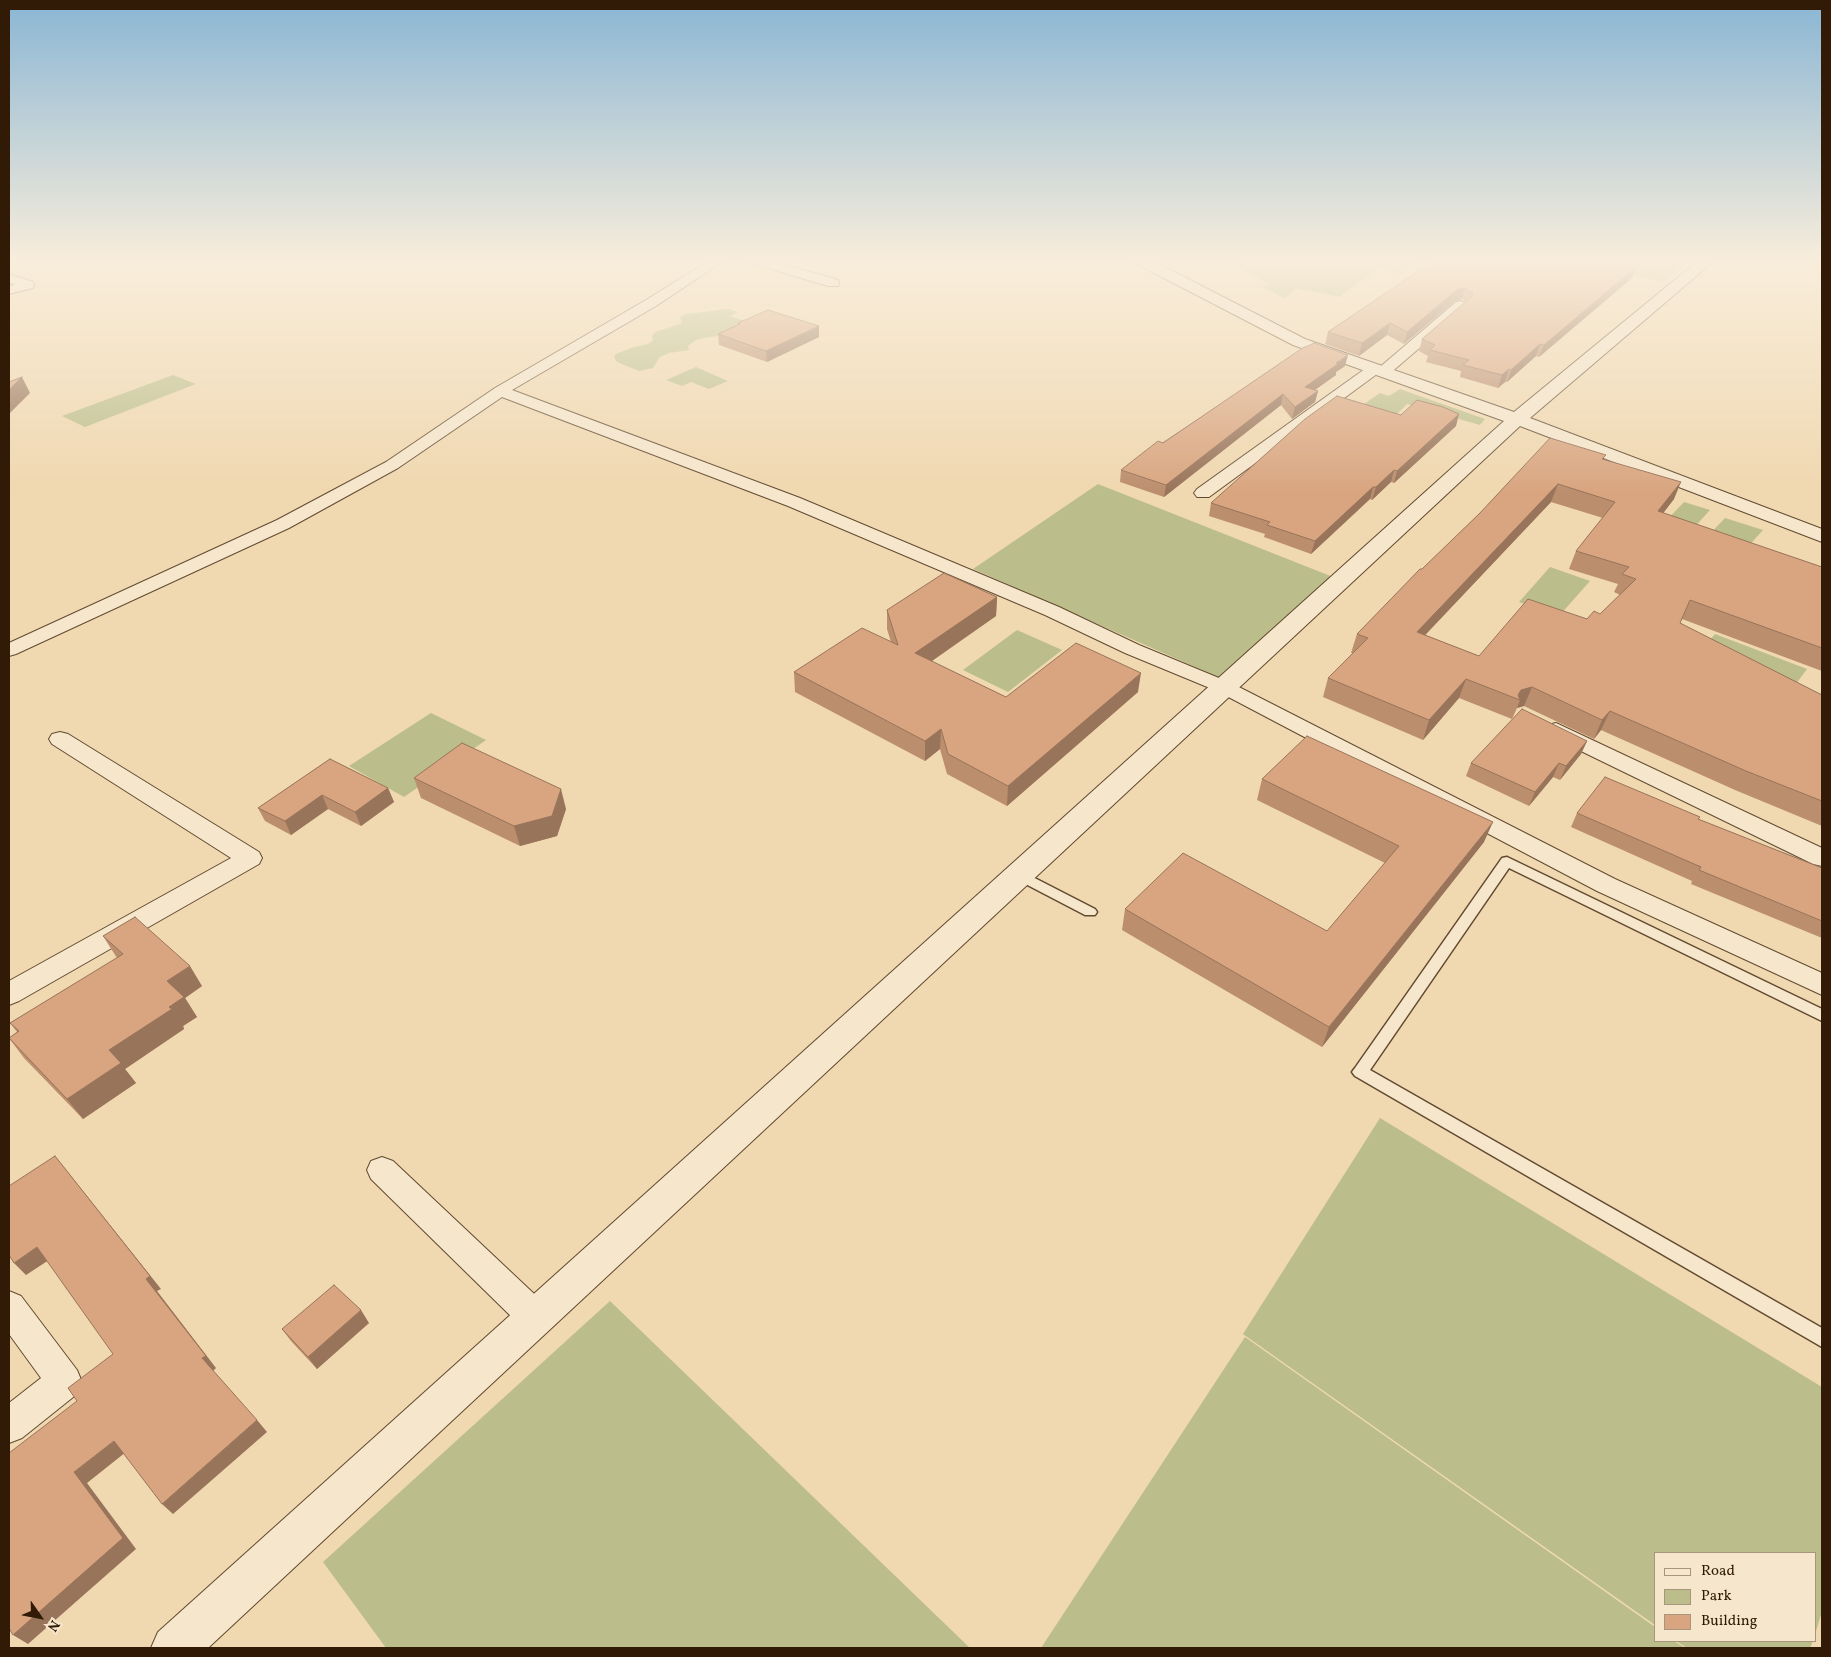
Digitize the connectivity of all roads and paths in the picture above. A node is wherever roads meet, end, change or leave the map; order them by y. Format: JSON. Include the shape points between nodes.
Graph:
{"nodes":[{"id":1,"x":591,"y":337,"type":"edge"},
{"id":2,"x":1290,"y":337,"type":"edge"},
{"id":3,"x":1420,"y":337,"type":"edge"},
{"id":4,"x":1615,"y":337,"type":"edge"},
{"id":5,"x":1379,"y":370,"type":"junction"},
{"id":6,"x":500,"y":391,"type":"junction"},
{"id":7,"x":1516,"y":420,"type":"junction"},
{"id":8,"x":1203,"y":493,"type":"dead end"},
{"id":9,"x":1822,"y":536,"type":"edge"},
{"id":10,"x":9,"y":650,"type":"edge"},
{"id":11,"x":1224,"y":687,"type":"junction"},
{"id":12,"x":1541,"y":723,"type":"edge"},
{"id":13,"x":60,"y":739,"type":"dead end"},
{"id":14,"x":1822,"y":858,"type":"edge"},
{"id":15,"x":1019,"y":875,"type":"junction"},
{"id":16,"x":1090,"y":912,"type":"dead end"},
{"id":17,"x":1822,"y":985,"type":"edge"},
{"id":18,"x":9,"y":994,"type":"edge"},
{"id":19,"x":1822,"y":1015,"type":"edge"},
{"id":20,"x":382,"y":1170,"type":"dead end"},
{"id":21,"x":9,"y":1306,"type":"edge"},
{"id":22,"x":535,"y":1318,"type":"junction"},
{"id":23,"x":1822,"y":1337,"type":"edge"},
{"id":24,"x":9,"y":1425,"type":"edge"},
{"id":25,"x":174,"y":1648,"type":"edge"}],
"edges":[{"from":1,"to":6,"type":"street"},
{"from":2,"to":5,"type":"street"},
{"from":3,"to":5,"type":"street"},
{"from":4,"to":7,"type":"street"},
{"from":5,"to":7,"type":"street"},
{"from":5,"to":8,"type":"street"},
{"from":6,"to":10,"type":"street","via":[[392,465],[283,524]]},
{"from":6,"to":11,"type":"street","via":[[794,502]]},
{"from":7,"to":9,"type":"street"},
{"from":7,"to":11,"type":"street"},
{"from":11,"to":15,"type":"street"},
{"from":11,"to":17,"type":"street","via":[[1606,885]]},
{"from":12,"to":14,"type":"street"},
{"from":13,"to":18,"type":"street","via":[[250,858]]},
{"from":15,"to":16,"type":"lane"},
{"from":15,"to":22,"type":"street"},
{"from":19,"to":23,"type":"lane","via":[[1507,861],[1360,1072]]},
{"from":20,"to":22,"type":"street"},
{"from":21,"to":24,"type":"street","via":[[65,1382]]},
{"from":22,"to":25,"type":"street"}]}
